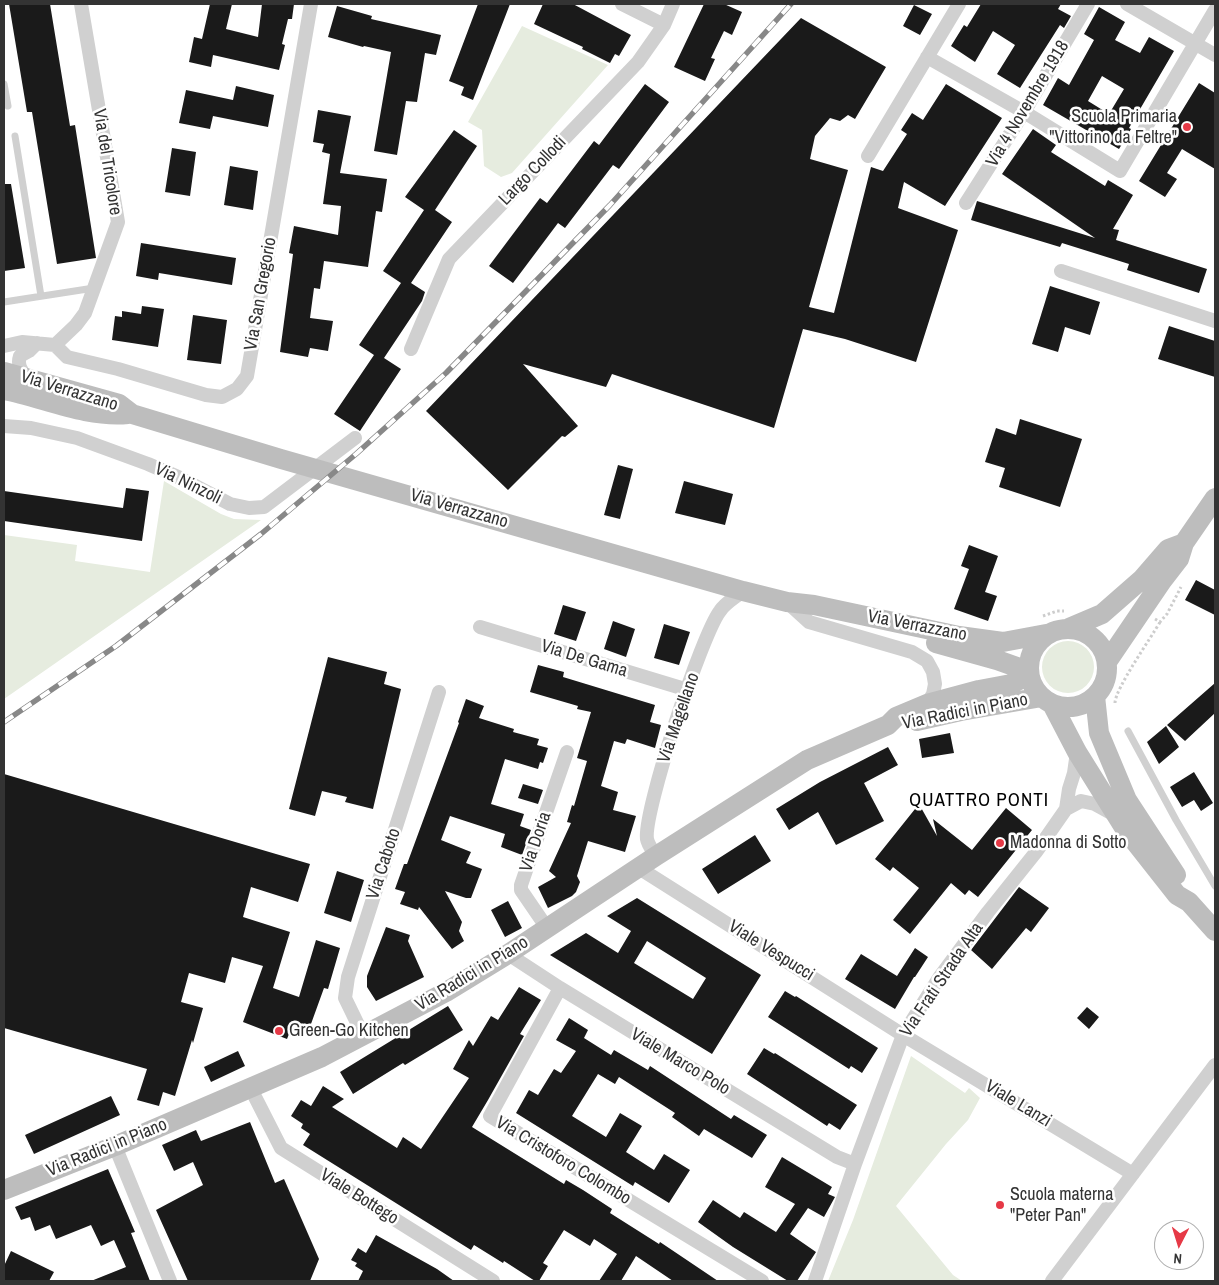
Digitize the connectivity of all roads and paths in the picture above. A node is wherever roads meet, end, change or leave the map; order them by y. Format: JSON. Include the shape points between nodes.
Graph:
{"nodes":[{"id":1,"x":81,"y":4,"type":"edge"},
{"id":2,"x":311,"y":4,"type":"edge"},
{"id":3,"x":622,"y":4,"type":"edge"},
{"id":4,"x":674,"y":4,"type":"edge"},
{"id":5,"x":959,"y":4,"type":"edge"},
{"id":6,"x":1088,"y":4,"type":"edge"},
{"id":7,"x":1127,"y":4,"type":"edge"},
{"id":8,"x":1215,"y":10,"type":"edge"},
{"id":9,"x":664,"y":25,"type":"junction"},
{"id":10,"x":1196,"y":44,"type":"junction"},
{"id":11,"x":1215,"y":56,"type":"edge"},
{"id":12,"x":927,"y":57,"type":"junction"},
{"id":13,"x":4,"y":84,"type":"edge"},
{"id":14,"x":8,"y":106,"type":"dead end"},
{"id":15,"x":1024,"y":112,"type":"junction"},
{"id":16,"x":14,"y":136,"type":"dead end"},
{"id":17,"x":868,"y":156,"type":"dead end"},
{"id":18,"x":966,"y":203,"type":"dead end"},
{"id":19,"x":1061,"y":271,"type":"dead end"},
{"id":20,"x":94,"y":288,"type":"junction"},
{"id":21,"x":41,"y":296,"type":"junction"},
{"id":22,"x":4,"y":302,"type":"edge"},
{"id":23,"x":1215,"y":321,"type":"edge"},
{"id":24,"x":37,"y":343,"type":"junction"},
{"id":25,"x":55,"y":345,"type":"junction"},
{"id":26,"x":4,"y":346,"type":"edge"},
{"id":27,"x":411,"y":349,"type":"dead end"},
{"id":28,"x":4,"y":372,"type":"edge"},
{"id":29,"x":26,"y":377,"type":"junction"},
{"id":30,"x":4,"y":390,"type":"edge"},
{"id":31,"x":132,"y":414,"type":"junction"},
{"id":32,"x":4,"y":426,"type":"edge"},
{"id":33,"x":355,"y":438,"type":"dead end"},
{"id":34,"x":1215,"y":498,"type":"edge"},
{"id":35,"x":1184,"y":543,"type":"junction"},
{"id":36,"x":744,"y":591,"type":"junction"},
{"id":37,"x":788,"y":602,"type":"junction"},
{"id":38,"x":1160,"y":622,"type":"dead end"},
{"id":39,"x":480,"y":627,"type":"dead end"},
{"id":40,"x":1069,"y":628,"type":"junction"},
{"id":41,"x":1046,"y":634,"type":"junction"},
{"id":42,"x":1107,"y":662,"type":"junction"},
{"id":43,"x":1029,"y":673,"type":"junction"},
{"id":44,"x":688,"y":690,"type":"junction"},
{"id":45,"x":440,"y":692,"type":"dead end"},
{"id":46,"x":1095,"y":696,"type":"junction"},
{"id":47,"x":1047,"y":700,"type":"junction"},
{"id":48,"x":927,"y":704,"type":"junction"},
{"id":49,"x":1115,"y":708,"type":"dead end"},
{"id":50,"x":888,"y":725,"type":"junction"},
{"id":51,"x":1128,"y":731,"type":"dead end"},
{"id":52,"x":567,"y":752,"type":"dead end"},
{"id":53,"x":1077,"y":752,"type":"junction"},
{"id":54,"x":1066,"y":809,"type":"junction"},
{"id":55,"x":1117,"y":816,"type":"junction"},
{"id":56,"x":656,"y":856,"type":"junction"},
{"id":57,"x":639,"y":868,"type":"junction"},
{"id":58,"x":1215,"y":886,"type":"edge"},
{"id":59,"x":1189,"y":902,"type":"junction"},
{"id":60,"x":547,"y":928,"type":"junction"},
{"id":61,"x":1215,"y":931,"type":"edge"},
{"id":62,"x":508,"y":954,"type":"junction"},
{"id":63,"x":560,"y":988,"type":"junction"},
{"id":64,"x":904,"y":1034,"type":"junction"},
{"id":65,"x":363,"y":1036,"type":"junction"},
{"id":66,"x":1215,"y":1065,"type":"edge"},
{"id":67,"x":251,"y":1089,"type":"junction"},
{"id":68,"x":115,"y":1146,"type":"junction"},
{"id":69,"x":855,"y":1164,"type":"junction"},
{"id":70,"x":1133,"y":1174,"type":"junction"},
{"id":71,"x":4,"y":1190,"type":"edge"},
{"id":72,"x":170,"y":1281,"type":"edge"},
{"id":73,"x":493,"y":1281,"type":"edge"},
{"id":74,"x":762,"y":1281,"type":"edge"},
{"id":75,"x":815,"y":1281,"type":"edge"},
{"id":76,"x":1052,"y":1281,"type":"edge"}],
"edges":[{"from":1,"to":20,"type":"street","name":"Via del Tricolore","via":[[118,222]]},
{"from":2,"to":25,"type":"street","name":"Via San Gregorio","via":[[247,376],[237,390],[222,397],[206,395],[67,358]]},
{"from":3,"to":9,"type":"street"},
{"from":4,"to":9,"type":"street","name":"Largo Collodi"},
{"from":5,"to":12,"type":"street"},
{"from":6,"to":15,"type":"street","name":"Via 4 Novembre 1918"},
{"from":7,"to":10,"type":"street"},
{"from":8,"to":10,"type":"street"},
{"from":9,"to":27,"type":"street","name":"Largo Collodi","via":[[638,62],[449,259]]},
{"from":10,"to":11,"type":"street"},
{"from":10,"to":15,"type":"street","via":[[1120,171]]},
{"from":12,"to":15,"type":"street"},
{"from":12,"to":17,"type":"street"},
{"from":13,"to":14,"type":"lane"},
{"from":15,"to":18,"type":"street","name":"Via 4 Novembre 1918"},
{"from":16,"to":21,"type":"lane"},
{"from":19,"to":23,"type":"street"},
{"from":20,"to":21,"type":"lane"},
{"from":20,"to":25,"type":"street","name":"Via del Tricolore","via":[[85,313]]},
{"from":21,"to":22,"type":"lane"},
{"from":24,"to":25,"type":"street"},
{"from":24,"to":26,"type":"street"},
{"from":24,"to":29,"type":"street","via":[[20,356],[18,362]]},
{"from":28,"to":29,"type":"main road","name":"Via Verrazzano"},
{"from":29,"to":31,"type":"main road","name":"Via Verrazzano","via":[[119,404]]},
{"from":30,"to":31,"type":"main road","name":"Via Verrazzano","via":[[83,410],[116,416]]},
{"from":31,"to":36,"type":"main road","name":"Via Verrazzano"},
{"from":32,"to":33,"type":"street","name":"Via Ninzoli","via":[[56,433],[104,447],[178,477],[230,504],[249,508],[264,507]]},
{"from":34,"to":35,"type":"main road"},
{"from":35,"to":40,"type":"main road","via":[[1168,549],[1142,579],[1102,614]]},
{"from":35,"to":42,"type":"main road","via":[[1180,559]]},
{"from":36,"to":37,"type":"main road","name":"Via Verrazzano"},
{"from":36,"to":44,"type":"street","name":"Via Magellano","via":[[720,610]]},
{"from":37,"to":41,"type":"main road","name":"Via Verrazzano","via":[[1003,642]]},
{"from":37,"to":43,"type":"main road","name":"Via Verrazzano","via":[[813,614],[997,660]]},
{"from":37,"to":48,"type":"street","name":"Via Verrazzano","via":[[809,622],[912,652],[927,661],[935,684],[934,694]]},
{"from":38,"to":49,"type":"path","via":[[1115,698]]},
{"from":39,"to":44,"type":"street","name":"Via De Gama"},
{"from":40,"to":41,"type":"main road"},
{"from":40,"to":42,"type":"main road","via":[[1090,635],[1101,647]]},
{"from":41,"to":43,"type":"main road","name":"Via Radici in Piano","via":[[1034,646]]},
{"from":42,"to":46,"type":"main road","via":[[1105,681]]},
{"from":43,"to":47,"type":"main road","name":"Via Radici in Piano","via":[[1034,687]]},
{"from":43,"to":48,"type":"main road","name":"Via Radici in Piano","via":[[1011,684]]},
{"from":44,"to":56,"type":"street","name":"Via Magellano","via":[[658,779],[650,818],[647,839]]},
{"from":45,"to":65,"type":"street","name":"Via Caboto","via":[[348,977],[345,998]]},
{"from":46,"to":47,"type":"main road","name":"Via Radici in Piano","via":[[1088,702],[1070,707],[1061,707]]},
{"from":46,"to":59,"type":"main road","via":[[1099,733],[1127,800],[1187,891]]},
{"from":47,"to":50,"type":"main road","name":"Via Radici in Piano"},
{"from":47,"to":53,"type":"main road"},
{"from":48,"to":50,"type":"main road","name":"Via Radici in Piano","via":[[896,717]]},
{"from":50,"to":56,"type":"main road","name":"Via Radici in Piano","via":[[807,760]]},
{"from":51,"to":58,"type":"lane"},
{"from":52,"to":60,"type":"street","name":"Via Doria","via":[[521,885],[521,890]]},
{"from":53,"to":54,"type":"street","name":"Via Frati Strada Alta"},
{"from":53,"to":55,"type":"main road"},
{"from":54,"to":55,"type":"street","via":[[1081,801],[1095,804]]},
{"from":54,"to":64,"type":"street","name":"Via Frati Strada Alta","via":[[939,978]]},
{"from":55,"to":59,"type":"main road","via":[[1177,895]]},
{"from":56,"to":57,"type":"main road","name":"Via Radici in Piano"},
{"from":57,"to":60,"type":"main road","name":"Via Radici in Piano"},
{"from":57,"to":64,"type":"street","name":"Viale Vespucci"},
{"from":59,"to":61,"type":"main road"},
{"from":60,"to":62,"type":"main road","name":"Via Radici in Piano"},
{"from":62,"to":63,"type":"street","name":"Viale Marco Polo"},
{"from":62,"to":65,"type":"main road","name":"Via Radici in Piano","via":[[446,992]]},
{"from":63,"to":69,"type":"street","name":"Viale Marco Polo","via":[[837,1157]]},
{"from":63,"to":74,"type":"street","name":"Via Cristoforo Colombo","via":[[490,1116]]},
{"from":64,"to":69,"type":"street","name":"Via Frati Strada Alta"},
{"from":64,"to":70,"type":"street","name":"Viale Lanzi"},
{"from":65,"to":67,"type":"main road","name":"Via Radici in Piano"},
{"from":66,"to":70,"type":"street"},
{"from":67,"to":68,"type":"main road","name":"Via Radici in Piano"},
{"from":67,"to":73,"type":"street","name":"Viale Bottego","via":[[280,1148]]},
{"from":68,"to":71,"type":"main road","name":"Via Radici in Piano"},
{"from":68,"to":72,"type":"street"},
{"from":69,"to":75,"type":"street","name":"Via Frati Strada Alta"},
{"from":70,"to":76,"type":"street"}]}
